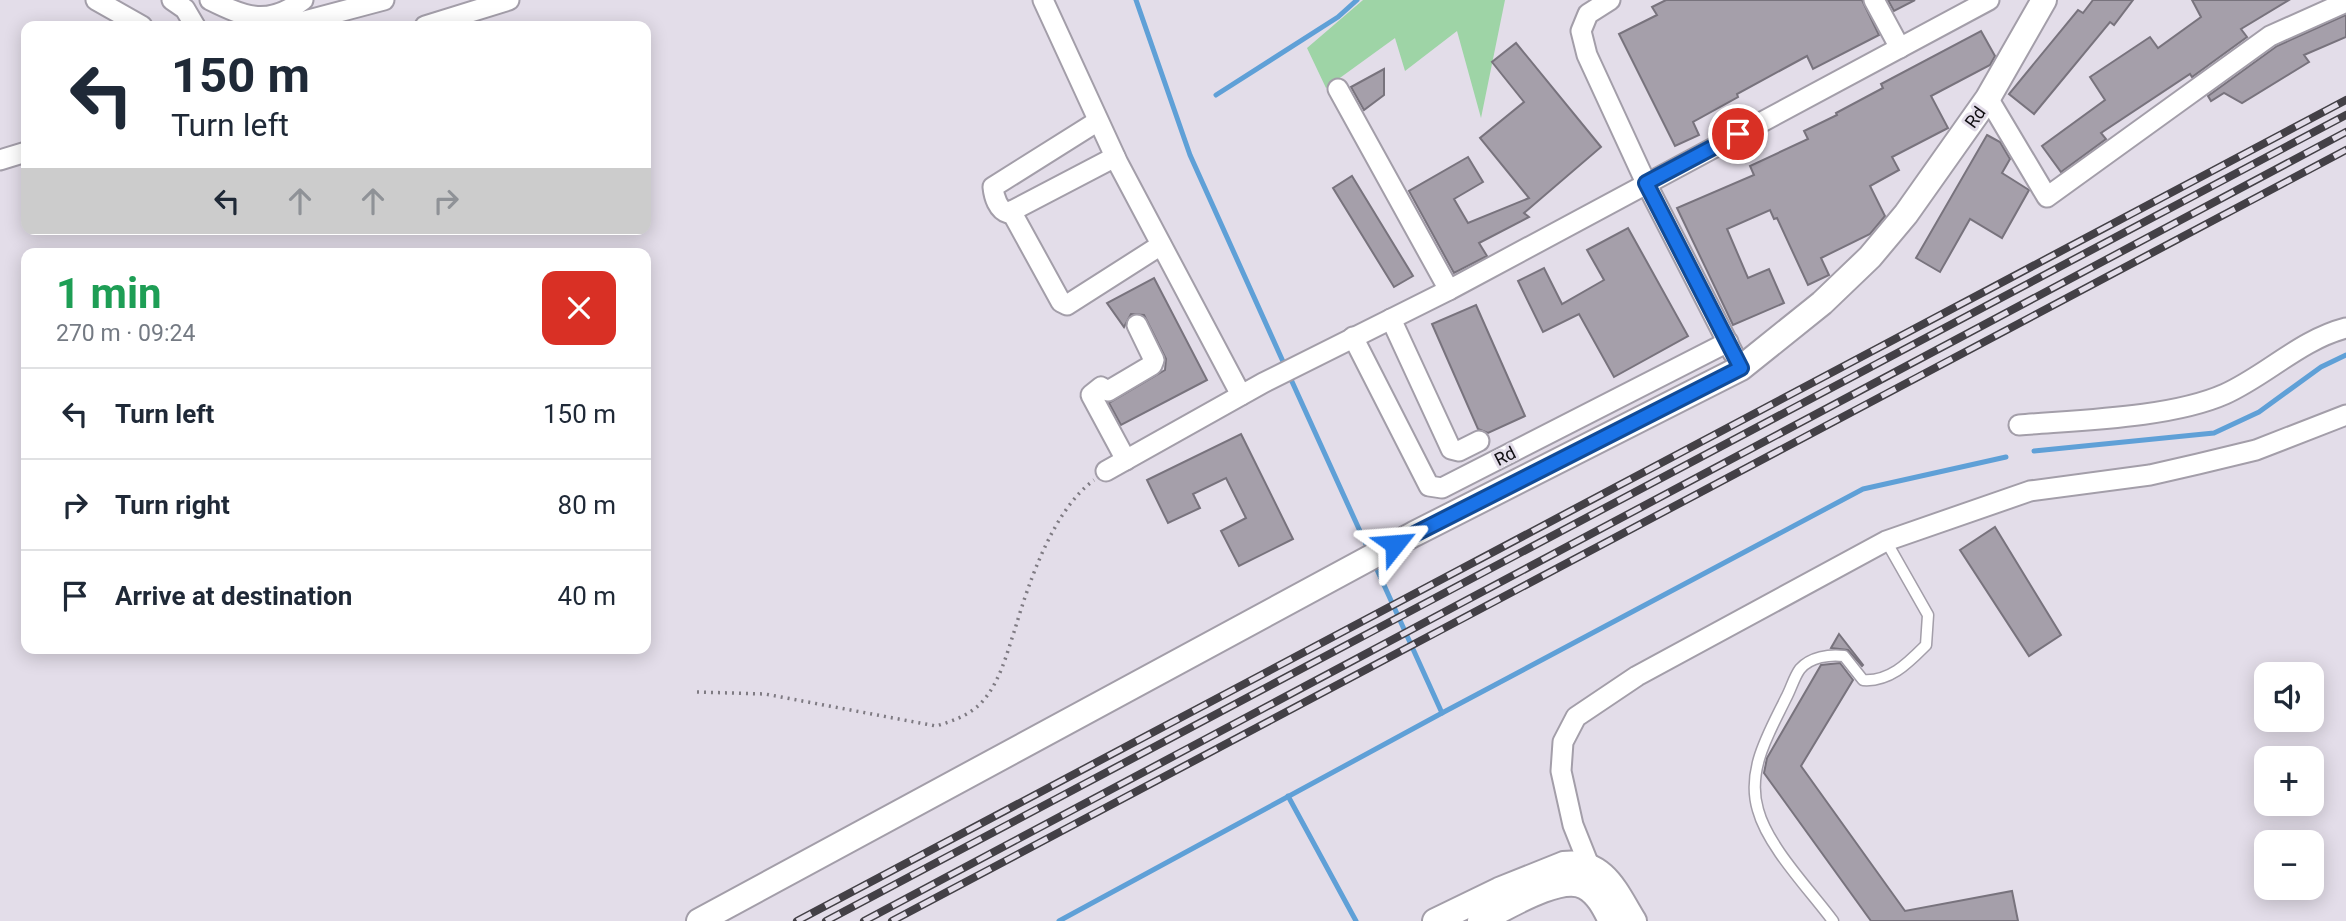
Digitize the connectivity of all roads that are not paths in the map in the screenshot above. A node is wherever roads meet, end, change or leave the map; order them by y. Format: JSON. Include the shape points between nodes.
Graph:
{"nodes":[{"id":1,"x":96,"y":0,"type":"edge"},
{"id":2,"x":172,"y":0,"type":"edge"},
{"id":3,"x":210,"y":0,"type":"edge"},
{"id":4,"x":303,"y":0,"type":"edge"},
{"id":5,"x":384,"y":0,"type":"edge"},
{"id":6,"x":509,"y":0,"type":"edge"},
{"id":7,"x":1043,"y":0,"type":"edge"},
{"id":8,"x":1610,"y":0,"type":"edge"},
{"id":9,"x":1874,"y":0,"type":"edge"},
{"id":10,"x":1989,"y":0,"type":"edge"},
{"id":11,"x":2044,"y":0,"type":"edge"},
{"id":12,"x":2346,"y":2,"type":"edge"},
{"id":13,"x":133,"y":21,"type":"edge"},
{"id":14,"x":192,"y":21,"type":"edge"},
{"id":15,"x":305,"y":21,"type":"edge"},
{"id":16,"x":441,"y":21,"type":"edge"},
{"id":17,"x":1900,"y":48,"type":"junction"},
{"id":18,"x":1338,"y":89,"type":"dead end"},
{"id":19,"x":1988,"y":98,"type":"junction"},
{"id":20,"x":1098,"y":121,"type":"junction"},
{"id":21,"x":21,"y":154,"type":"edge"},
{"id":22,"x":1115,"y":157,"type":"junction"},
{"id":23,"x":0,"y":160,"type":"edge"},
{"id":24,"x":1646,"y":183,"type":"junction"},
{"id":25,"x":1011,"y":211,"type":"junction"},
{"id":26,"x":1161,"y":245,"type":"junction"},
{"id":27,"x":1091,"y":274,"type":"dead end"},
{"id":28,"x":1449,"y":290,"type":"junction"},
{"id":29,"x":1057,"y":294,"type":"junction"},
{"id":30,"x":1391,"y":319,"type":"junction"},
{"id":31,"x":1136,"y":325,"type":"dead end"},
{"id":32,"x":2346,"y":328,"type":"edge"},
{"id":33,"x":1353,"y":337,"type":"junction"},
{"id":34,"x":1728,"y":342,"type":"junction"},
{"id":35,"x":1741,"y":368,"type":"junction"},
{"id":36,"x":1241,"y":395,"type":"junction"},
{"id":37,"x":2346,"y":415,"type":"edge"},
{"id":38,"x":2020,"y":425,"type":"dead end"},
{"id":39,"x":1479,"y":441,"type":"dead end"},
{"id":40,"x":1126,"y":460,"type":"junction"},
{"id":41,"x":1106,"y":471,"type":"road end"},
{"id":42,"x":1886,"y":541,"type":"junction"},
{"id":43,"x":1587,"y":876,"type":"junction"},
{"id":44,"x":699,"y":921,"type":"edge"},
{"id":45,"x":1435,"y":921,"type":"edge"},
{"id":46,"x":1480,"y":921,"type":"edge"},
{"id":47,"x":1611,"y":921,"type":"edge"},
{"id":48,"x":1634,"y":921,"type":"edge"},
{"id":49,"x":1833,"y":921,"type":"edge"}],
"edges":[{"from":1,"to":13,"type":"street"},
{"from":2,"to":14,"type":"street"},
{"from":3,"to":4,"type":"street","via":[[240,15],[275,17]]},
{"from":5,"to":15,"type":"street"},
{"from":6,"to":16,"type":"street"},
{"from":7,"to":20,"type":"street"},
{"from":8,"to":24,"type":"street","via":[[1588,14],[1581,31],[1587,55]]},
{"from":9,"to":17,"type":"street"},
{"from":10,"to":17,"type":"street"},
{"from":11,"to":19,"type":"street","name":"Rd"},
{"from":12,"to":19,"type":"street","via":[[2270,36],[2047,197]]},
{"from":17,"to":24,"type":"street"},
{"from":18,"to":28,"type":"street"},
{"from":19,"to":35,"type":"street","name":"Rd","via":[[1870,257],[1822,303]]},
{"from":20,"to":22,"type":"street"},
{"from":20,"to":25,"type":"street","via":[[993,187],[1000,207]]},
{"from":21,"to":23,"type":"street"},
{"from":22,"to":25,"type":"street"},
{"from":22,"to":26,"type":"street"},
{"from":24,"to":28,"type":"street"},
{"from":24,"to":34,"type":"street"},
{"from":25,"to":29,"type":"street"},
{"from":26,"to":29,"type":"street","via":[[1067,304]]},
{"from":26,"to":36,"type":"street"},
{"from":27,"to":29,"type":"street"},
{"from":28,"to":30,"type":"street"},
{"from":30,"to":33,"type":"street"},
{"from":30,"to":39,"type":"street","via":[[1451,449],[1459,451]]},
{"from":31,"to":40,"type":"street","via":[[1154,360],[1152,365],[1108,391],[1101,387],[1091,395]]},
{"from":32,"to":38,"type":"street","via":[[2292,352],[2223,395],[2155,412]]},
{"from":33,"to":34,"type":"street","name":"Rd","via":[[1429,486],[1443,488]]},
{"from":33,"to":36,"type":"street"},
{"from":34,"to":35,"type":"street"},
{"from":35,"to":44,"type":"street","name":"Rd","via":[[1415,534]]},
{"from":36,"to":40,"type":"street"},
{"from":37,"to":42,"type":"street","via":[[2256,450],[2150,475],[2030,491]]},
{"from":40,"to":41,"type":"street"},
{"from":42,"to":43,"type":"street","via":[[1637,676],[1576,717],[1563,742],[1561,771]]},
{"from":42,"to":49,"type":"lane","via":[[1928,615],[1926,645],[1904,668],[1875,681],[1863,680],[1844,656],[1819,657],[1801,668],[1760,750],[1755,782],[1758,811],[1775,844]]},
{"from":43,"to":45,"type":"street","via":[[1564,864]]},
{"from":43,"to":46,"type":"street","via":[[1547,888]]},
{"from":43,"to":47,"type":"street"},
{"from":43,"to":48,"type":"street","via":[[1605,874]]}]}
